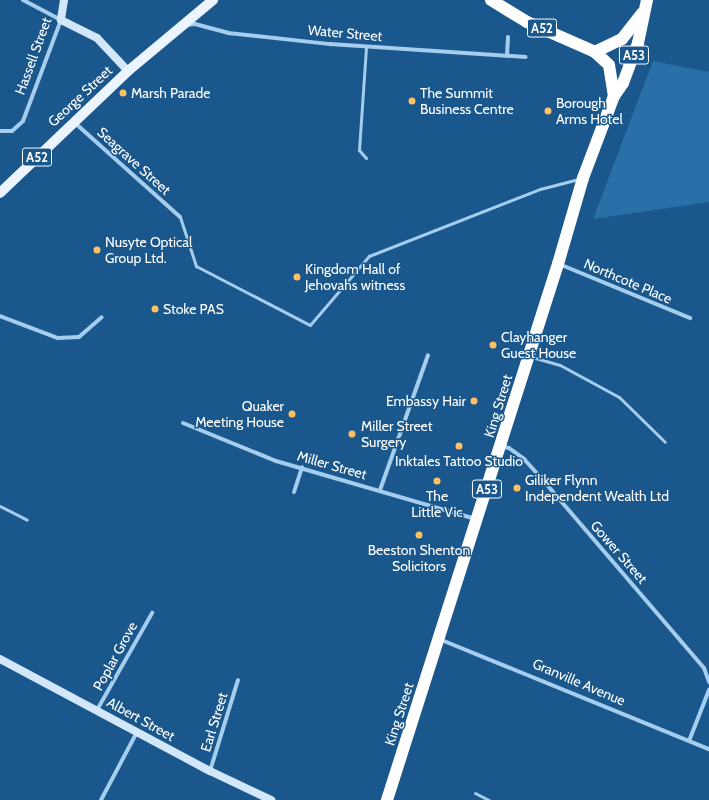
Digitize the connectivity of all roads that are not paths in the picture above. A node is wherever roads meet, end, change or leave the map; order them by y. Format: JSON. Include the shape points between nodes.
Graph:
{"nodes":[{"id":1,"x":23,"y":0,"type":"edge"},
{"id":2,"x":64,"y":0,"type":"edge"},
{"id":3,"x":213,"y":0,"type":"edge"},
{"id":4,"x":491,"y":0,"type":"edge"},
{"id":5,"x":646,"y":5,"type":"edge"},
{"id":6,"x":61,"y":20,"type":"junction"},
{"id":7,"x":182,"y":26,"type":"junction"},
{"id":8,"x":508,"y":36,"type":"dead end"},
{"id":9,"x":366,"y":46,"type":"junction"},
{"id":10,"x":595,"y":52,"type":"junction"},
{"id":11,"x":507,"y":56,"type":"junction"},
{"id":12,"x":526,"y":57,"type":"dead end"},
{"id":13,"x":128,"y":71,"type":"junction"},
{"id":14,"x":614,"y":96,"type":"junction"},
{"id":15,"x":73,"y":121,"type":"junction"},
{"id":16,"x":0,"y":131,"type":"edge"},
{"id":17,"x":366,"y":158,"type":"dead end"},
{"id":18,"x":583,"y":178,"type":"junction"},
{"id":19,"x":0,"y":193,"type":"edge"},
{"id":20,"x":180,"y":217,"type":"joint"},
{"id":21,"x":558,"y":264,"type":"junction"},
{"id":22,"x":0,"y":316,"type":"edge"},
{"id":23,"x":102,"y":317,"type":"dead end"},
{"id":24,"x":690,"y":318,"type":"dead end"},
{"id":25,"x":428,"y":355,"type":"dead end"},
{"id":26,"x":529,"y":356,"type":"junction"},
{"id":27,"x":183,"y":423,"type":"dead end"},
{"id":28,"x":665,"y":442,"type":"dead end"},
{"id":29,"x":501,"y":446,"type":"junction"},
{"id":30,"x":302,"y":467,"type":"junction"},
{"id":31,"x":380,"y":490,"type":"junction"},
{"id":32,"x":294,"y":492,"type":"dead end"},
{"id":33,"x":0,"y":506,"type":"edge"},
{"id":34,"x":27,"y":520,"type":"dead end"},
{"id":35,"x":477,"y":520,"type":"junction"},
{"id":36,"x":152,"y":613,"type":"dead end"},
{"id":37,"x":439,"y":639,"type":"junction"},
{"id":38,"x":0,"y":659,"type":"edge"},
{"id":39,"x":238,"y":680,"type":"dead end"},
{"id":40,"x":709,"y":682,"type":"edge"},
{"id":41,"x":709,"y":690,"type":"edge"},
{"id":42,"x":97,"y":710,"type":"junction"},
{"id":43,"x":138,"y":732,"type":"junction"},
{"id":44,"x":689,"y":741,"type":"junction"},
{"id":45,"x":709,"y":749,"type":"edge"},
{"id":46,"x":210,"y":771,"type":"junction"},
{"id":47,"x":475,"y":793,"type":"dead end"},
{"id":48,"x":101,"y":800,"type":"edge"},
{"id":49,"x":272,"y":800,"type":"edge"},
{"id":50,"x":387,"y":800,"type":"edge"},
{"id":51,"x":489,"y":800,"type":"edge"}],
"edges":[{"from":1,"to":6,"type":"street"},
{"from":2,"to":6,"type":"street","name":"Hassell Street"},
{"from":3,"to":7,"type":"main road","number":"A52"},
{"from":4,"to":10,"type":"highway","number":"A52","via":[[527,22]]},
{"from":5,"to":10,"type":"highway","number":"A53","via":[[622,39]]},
{"from":5,"to":14,"type":"highway","name":"King Street","number":"A53","via":[[638,43],[624,83]]},
{"from":6,"to":13,"type":"street","via":[[97,38]]},
{"from":6,"to":16,"type":"street","name":"Hassell Street","via":[[23,120],[12,131]]},
{"from":7,"to":9,"type":"street","name":"Water Street","via":[[195,24],[228,33]]},
{"from":7,"to":13,"type":"main road","number":"A52"},
{"from":8,"to":11,"type":"street"},
{"from":9,"to":11,"type":"street","name":"Water Street"},
{"from":9,"to":17,"type":"lane","via":[[359,150]]},
{"from":10,"to":14,"type":"highway","number":"A53","via":[[609,65]]},
{"from":11,"to":12,"type":"street","name":"Water Street"},
{"from":13,"to":15,"type":"main road","name":"George Street","number":"A52"},
{"from":14,"to":18,"type":"highway","name":"King Street","number":"A53"},
{"from":15,"to":19,"type":"main road","name":"George Street","number":"A52"},
{"from":15,"to":20,"type":"street","name":"Seagrave Street"},
{"from":18,"to":20,"type":"lane","via":[[540,189],[369,256],[310,325],[196,266]]},
{"from":18,"to":21,"type":"highway","name":"King Street","number":"A53"},
{"from":21,"to":24,"type":"street","name":"Northcote Place"},
{"from":21,"to":26,"type":"highway","name":"King Street","number":"A53"},
{"from":22,"to":23,"type":"street","via":[[58,338],[79,337]]},
{"from":25,"to":31,"type":"street"},
{"from":26,"to":28,"type":"lane","via":[[560,365],[619,397]]},
{"from":26,"to":29,"type":"highway","name":"King Street","number":"A53"},
{"from":27,"to":30,"type":"street","name":"Miller Street","via":[[276,461]]},
{"from":29,"to":35,"type":"highway","name":"King Street","number":"A53"},
{"from":29,"to":40,"type":"street","name":"Gower Street","via":[[509,448],[529,464],[704,668]]},
{"from":30,"to":31,"type":"street","name":"Miller Street"},
{"from":30,"to":32,"type":"street"},
{"from":31,"to":35,"type":"street","name":"Miller Street"},
{"from":33,"to":34,"type":"lane"},
{"from":35,"to":37,"type":"highway","name":"King Street","number":"A53"},
{"from":36,"to":42,"type":"street","name":"Poplar Grove"},
{"from":37,"to":44,"type":"street","name":"Granville Avenue"},
{"from":37,"to":50,"type":"highway","name":"King Street","number":"A53"},
{"from":38,"to":42,"type":"street","name":"Albert Street"},
{"from":39,"to":46,"type":"street","name":"Earl Street"},
{"from":41,"to":44,"type":"street"},
{"from":42,"to":43,"type":"street","name":"Albert Street"},
{"from":43,"to":46,"type":"street","name":"Albert Street"},
{"from":43,"to":48,"type":"street"},
{"from":44,"to":45,"type":"street","name":"Granville Avenue"},
{"from":46,"to":49,"type":"street","name":"Albert Street"},
{"from":47,"to":51,"type":"lane"}]}
